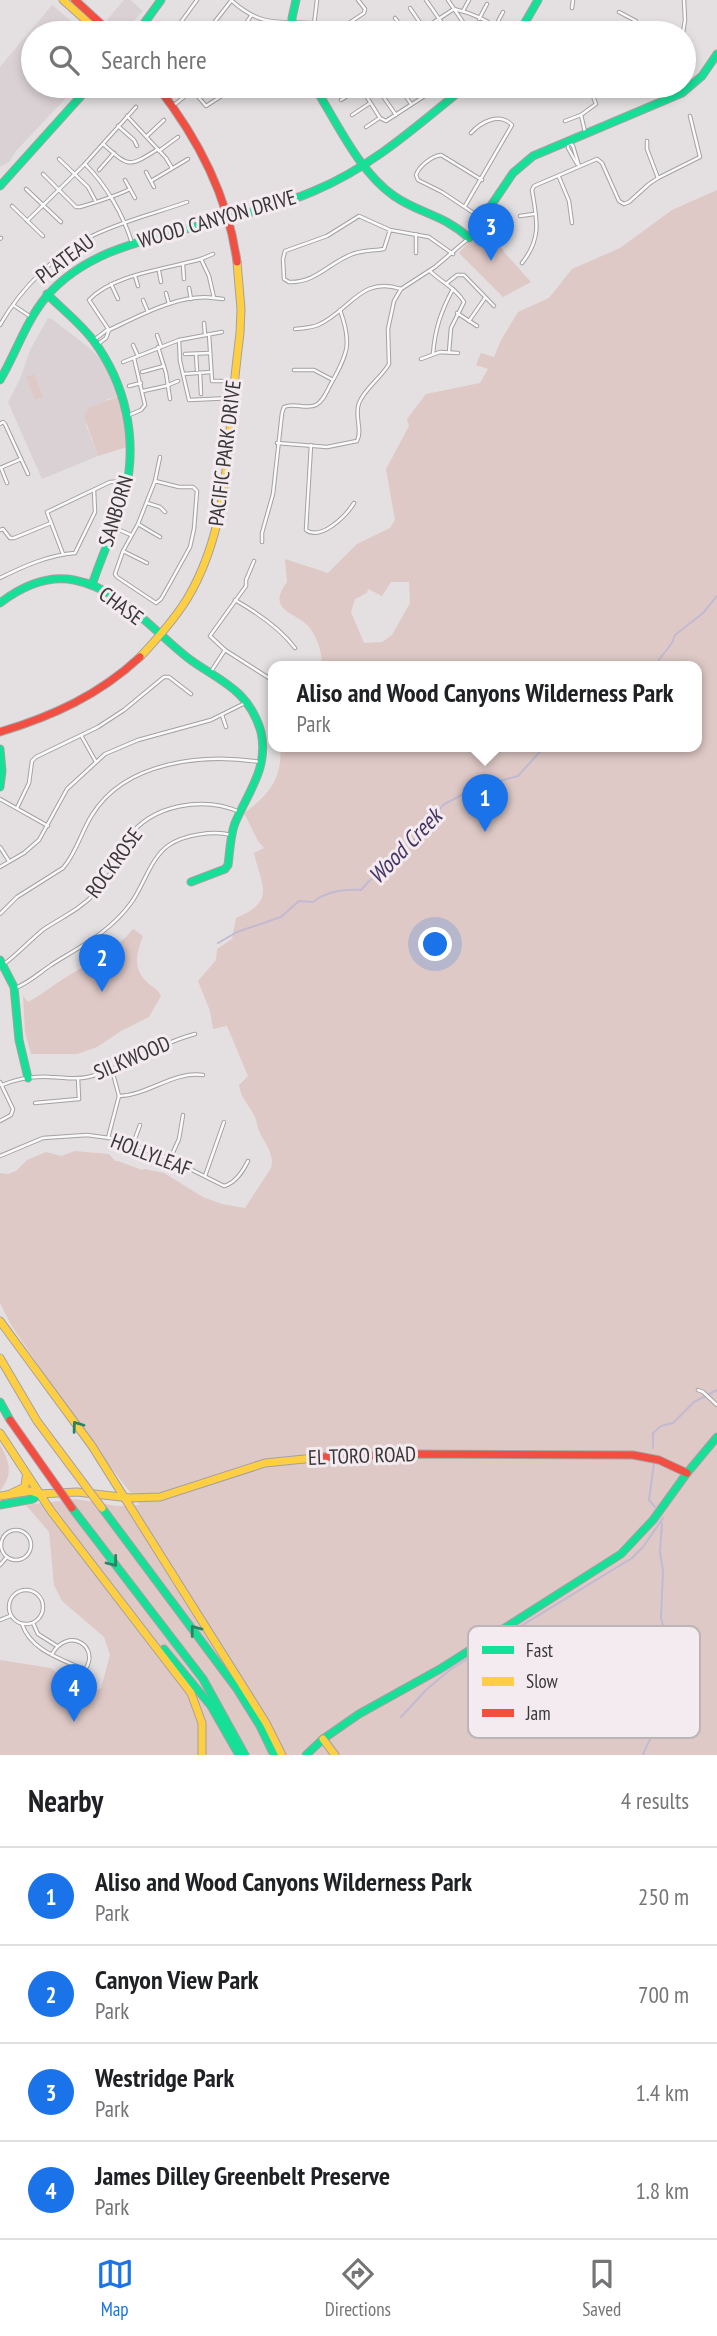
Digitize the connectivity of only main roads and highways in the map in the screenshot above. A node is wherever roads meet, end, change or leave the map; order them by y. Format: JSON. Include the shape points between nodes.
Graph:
{"nodes":[{"id":1,"x":63,"y":0,"type":"edge"},
{"id":2,"x":75,"y":0,"type":"edge"},
{"id":3,"x":162,"y":0,"type":"edge"},
{"id":4,"x":296,"y":0,"type":"edge"},
{"id":5,"x":538,"y":0,"type":"edge"},
{"id":6,"x":87,"y":21,"type":"edge"},
{"id":7,"x":98,"y":21,"type":"edge"},
{"id":8,"x":146,"y":21,"type":"edge"},
{"id":9,"x":292,"y":21,"type":"edge"},
{"id":10,"x":526,"y":21,"type":"edge"},
{"id":11,"x":717,"y":54,"type":"edge"},
{"id":12,"x":696,"y":82,"type":"edge"},
{"id":13,"x":79,"y":98,"type":"edge"},
{"id":14,"x":168,"y":98,"type":"edge"},
{"id":15,"x":322,"y":98,"type":"edge"},
{"id":16,"x":451,"y":98,"type":"edge"},
{"id":17,"x":671,"y":98,"type":"edge"},
{"id":18,"x":365,"y":165,"type":"junction"},
{"id":19,"x":0,"y":186,"type":"edge"},
{"id":20,"x":228,"y":217,"type":"junction"},
{"id":21,"x":47,"y":294,"type":"junction"},
{"id":22,"x":0,"y":380,"type":"edge"},
{"id":23,"x":92,"y":585,"type":"junction"},
{"id":24,"x":0,"y":602,"type":"edge"},
{"id":25,"x":162,"y":636,"type":"junction"},
{"id":26,"x":0,"y":732,"type":"edge"},
{"id":27,"x":0,"y":749,"type":"edge"},
{"id":28,"x":0,"y":787,"type":"edge"},
{"id":29,"x":191,"y":882,"type":"dead end"},
{"id":30,"x":2,"y":962,"type":"edge"},
{"id":31,"x":28,"y":1079,"type":"road end"},
{"id":32,"x":0,"y":1321,"type":"edge"},
{"id":33,"x":0,"y":1357,"type":"edge"},
{"id":34,"x":0,"y":1402,"type":"edge"},
{"id":35,"x":0,"y":1433,"type":"edge"},
{"id":36,"x":717,"y":1437,"type":"edge"},
{"id":37,"x":687,"y":1473,"type":"junction"},
{"id":38,"x":25,"y":1474,"type":"junction"},
{"id":39,"x":12,"y":1493,"type":"junction"},
{"id":40,"x":39,"y":1494,"type":"junction"},
{"id":41,"x":0,"y":1496,"type":"edge"},
{"id":42,"x":124,"y":1497,"type":"junction"},
{"id":43,"x":0,"y":1505,"type":"edge"},
{"id":44,"x":142,"y":1626,"type":"junction"},
{"id":45,"x":508,"y":1626,"type":"edge"},
{"id":46,"x":468,"y":1651,"type":"edge"},
{"id":47,"x":263,"y":1725,"type":"junction"},
{"id":48,"x":323,"y":1739,"type":"junction"},
{"id":49,"x":241,"y":1753,"type":"edge"},
{"id":50,"x":202,"y":1755,"type":"edge"},
{"id":51,"x":274,"y":1755,"type":"edge"},
{"id":52,"x":282,"y":1755,"type":"edge"},
{"id":53,"x":306,"y":1755,"type":"edge"},
{"id":54,"x":335,"y":1755,"type":"edge"}],
"edges":[{"from":1,"to":6,"type":"main road"},
{"from":2,"to":7,"type":"main road"},
{"from":3,"to":8,"type":"main road"},
{"from":4,"to":9,"type":"main road"},
{"from":5,"to":10,"type":"main road"},
{"from":11,"to":12,"type":"main road"},
{"from":13,"to":19,"type":"main road"},
{"from":14,"to":20,"type":"main road","name":"PACIFIC PARK DRIVE","via":[[207,162]]},
{"from":15,"to":18,"type":"main road"},
{"from":16,"to":18,"type":"main road","name":"WOOD CANYON DRIVE"},
{"from":17,"to":18,"type":"main road","via":[[533,156],[513,173],[469,238],[446,218],[394,196]]},
{"from":18,"to":20,"type":"main road","name":"WOOD CANYON DRIVE","via":[[306,195]]},
{"from":20,"to":21,"type":"main road","name":"WOOD CANYON DRIVE","via":[[99,256]]},
{"from":20,"to":25,"type":"main road","name":"PACIFIC PARK DRIVE","via":[[240,301],[222,504],[210,552],[184,606]]},
{"from":21,"to":22,"type":"main road","name":"WOOD CANYON DRIVE"},
{"from":21,"to":23,"type":"main road","name":"SANBORN","via":[[95,343],[118,383],[127,416],[127,481]]},
{"from":23,"to":24,"type":"main road","name":"CHASE","via":[[47,580],[23,587]]},
{"from":23,"to":25,"type":"main road","name":"CHASE"},
{"from":25,"to":26,"type":"main road","name":"PACIFIC PARK DRIVE","via":[[92,695],[53,715]]},
{"from":25,"to":29,"type":"main road","name":"CHASE","via":[[232,687],[246,702],[262,739],[262,762],[231,835],[228,865]]},
{"from":27,"to":28,"type":"main road"},
{"from":30,"to":31,"type":"main road","via":[[15,988]]},
{"from":42,"to":32,"type":"main road","one_way":true},
{"from":47,"to":33,"type":"main road","one_way":true,"bridge":true,"via":[[37,1421]]},
{"from":34,"to":49,"type":"main road","one_way":true,"bridge":true,"via":[[72,1508],[198,1673]]},
{"from":35,"to":38,"type":"main road"},
{"from":36,"to":37,"type":"main road"},
{"from":37,"to":42,"type":"main road","name":"EL TORO ROAD","via":[[633,1455],[309,1457],[265,1463],[172,1494]]},
{"from":37,"to":45,"type":"main road","via":[[621,1554]]},
{"from":38,"to":39,"type":"main road","via":[[27,1485]]},
{"from":38,"to":40,"type":"main road"},
{"from":39,"to":40,"type":"main road","name":"EL TORO ROAD"},
{"from":39,"to":41,"type":"main road","name":"EL TORO ROAD"},
{"from":40,"to":42,"type":"main road","name":"EL TORO ROAD"},
{"from":40,"to":43,"type":"main road","name":"EL TORO ROAD"},
{"from":40,"to":44,"type":"main road"},
{"from":42,"to":47,"type":"main road"},
{"from":44,"to":49,"type":"main road","via":[[199,1690]]},
{"from":44,"to":50,"type":"main road","via":[[191,1693],[202,1723]]},
{"from":46,"to":48,"type":"main road"},
{"from":47,"to":51,"type":"main road"},
{"from":47,"to":52,"type":"main road"},
{"from":48,"to":53,"type":"main road"},
{"from":48,"to":54,"type":"main road"}]}
